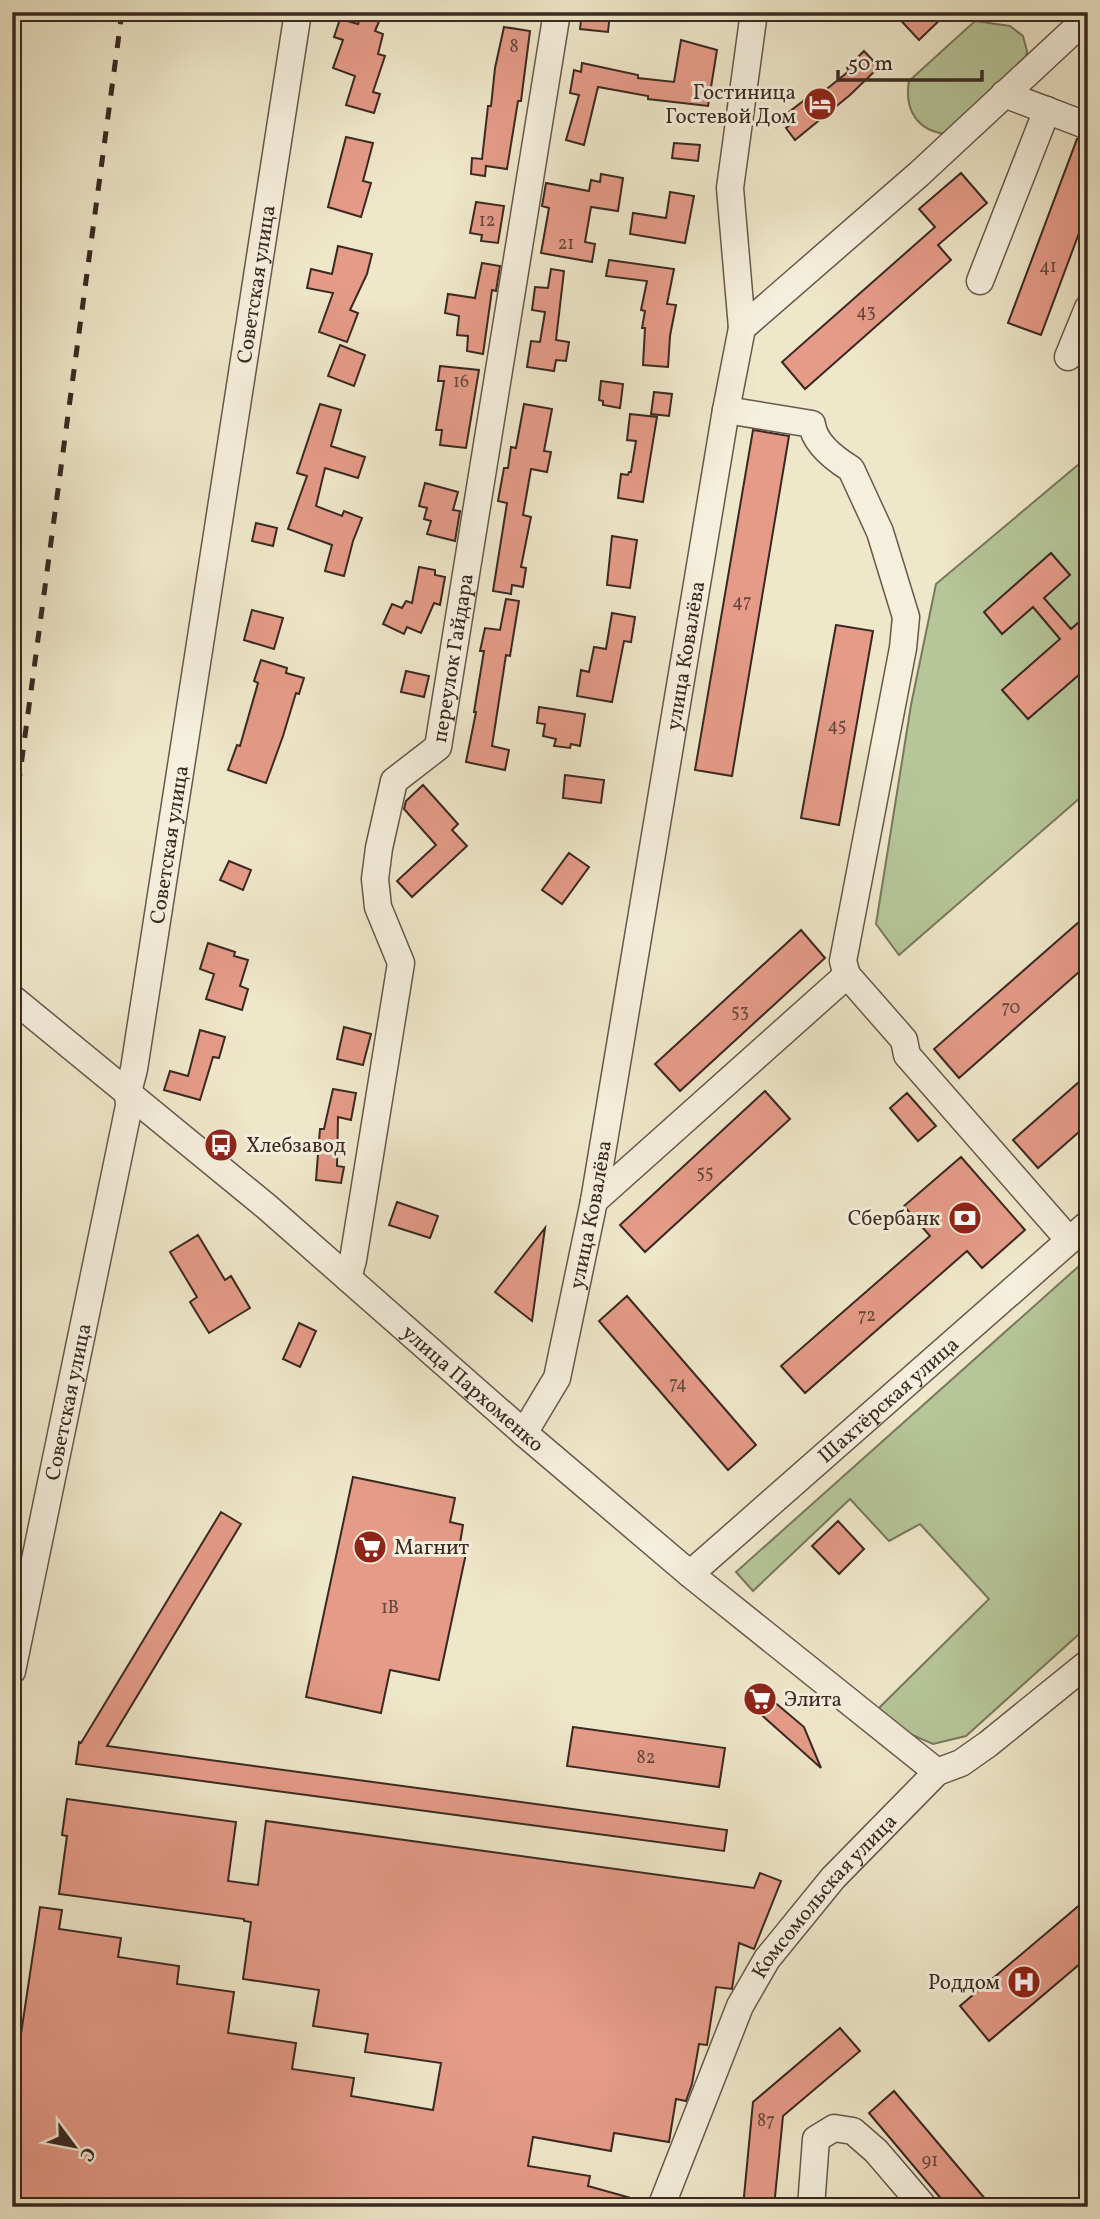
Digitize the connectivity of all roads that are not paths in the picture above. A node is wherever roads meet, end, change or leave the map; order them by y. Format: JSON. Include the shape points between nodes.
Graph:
{"nodes":[{"id":1,"x":298,"y":12,"type":"edge"},
{"id":2,"x":557,"y":12,"type":"edge"},
{"id":3,"x":754,"y":12,"type":"edge"},
{"id":4,"x":1088,"y":17,"type":"edge"},
{"id":5,"x":1004,"y":94,"type":"junction"},
{"id":6,"x":1047,"y":110,"type":"junction"},
{"id":7,"x":1088,"y":126,"type":"edge"},
{"id":8,"x":980,"y":281,"type":"dead end"},
{"id":9,"x":1088,"y":308,"type":"edge"},
{"id":10,"x":742,"y":328,"type":"junction"},
{"id":11,"x":1068,"y":357,"type":"dead end"},
{"id":12,"x":726,"y":410,"type":"junction"},
{"id":13,"x":846,"y":975,"type":"junction"},
{"id":14,"x":12,"y":998,"type":"edge"},
{"id":15,"x":128,"y":1092,"type":"junction"},
{"id":16,"x":594,"y":1201,"type":"junction"},
{"id":17,"x":1079,"y":1232,"type":"edge"},
{"id":18,"x":348,"y":1278,"type":"junction"},
{"id":19,"x":524,"y":1433,"type":"junction"},
{"id":20,"x":690,"y":1574,"type":"junction"},
{"id":21,"x":1088,"y":1663,"type":"edge"},
{"id":22,"x":12,"y":1671,"type":"edge"},
{"id":23,"x":937,"y":1772,"type":"junction"},
{"id":24,"x":661,"y":2207,"type":"edge"},
{"id":25,"x":811,"y":2207,"type":"edge"},
{"id":26,"x":924,"y":2207,"type":"edge"}],
"edges":[{"from":1,"to":15,"type":"street","name":"Советская улица"},
{"from":2,"to":18,"type":"street","name":"переулок Гайдара","via":[[439,747],[394,781],[379,848],[378,907],[401,963]]},
{"from":3,"to":10,"type":"street","name":"улица Ковалёва","via":[[730,188]]},
{"from":4,"to":5,"type":"street"},
{"from":5,"to":6,"type":"street"},
{"from":5,"to":10,"type":"street"},
{"from":6,"to":7,"type":"street"},
{"from":6,"to":8,"type":"street"},
{"from":9,"to":11,"type":"street"},
{"from":10,"to":12,"type":"street","name":"улица Ковалёва"},
{"from":12,"to":13,"type":"street","via":[[812,424],[813,435],[851,469],[880,532],[906,617],[843,961]]},
{"from":12,"to":16,"type":"street","name":"улица Ковалёва"},
{"from":13,"to":16,"type":"street"},
{"from":13,"to":17,"type":"street","via":[[904,1040],[907,1055]]},
{"from":14,"to":15,"type":"street","name":"улица Пархоменко"},
{"from":15,"to":18,"type":"street","name":"улица Пархоменко"},
{"from":15,"to":22,"type":"street","name":"Советская улица","via":[[129,1106]]},
{"from":16,"to":19,"type":"street","name":"улица Ковалёва","via":[[557,1378]]},
{"from":17,"to":20,"type":"street","name":"Шахтёрская улица"},
{"from":18,"to":19,"type":"street","name":"улица Пархоменко"},
{"from":19,"to":20,"type":"street","name":"улица Пархоменко"},
{"from":20,"to":23,"type":"street","name":"улица Пархоменко"},
{"from":21,"to":23,"type":"street","name":"Комсомольская улица","via":[[988,1744],[961,1763]]},
{"from":23,"to":24,"type":"street","name":"Комсомольская улица","via":[[833,1878],[751,1984]]},
{"from":25,"to":26,"type":"street","via":[[816,2139],[834,2127],[853,2131],[876,2151]]}]}
